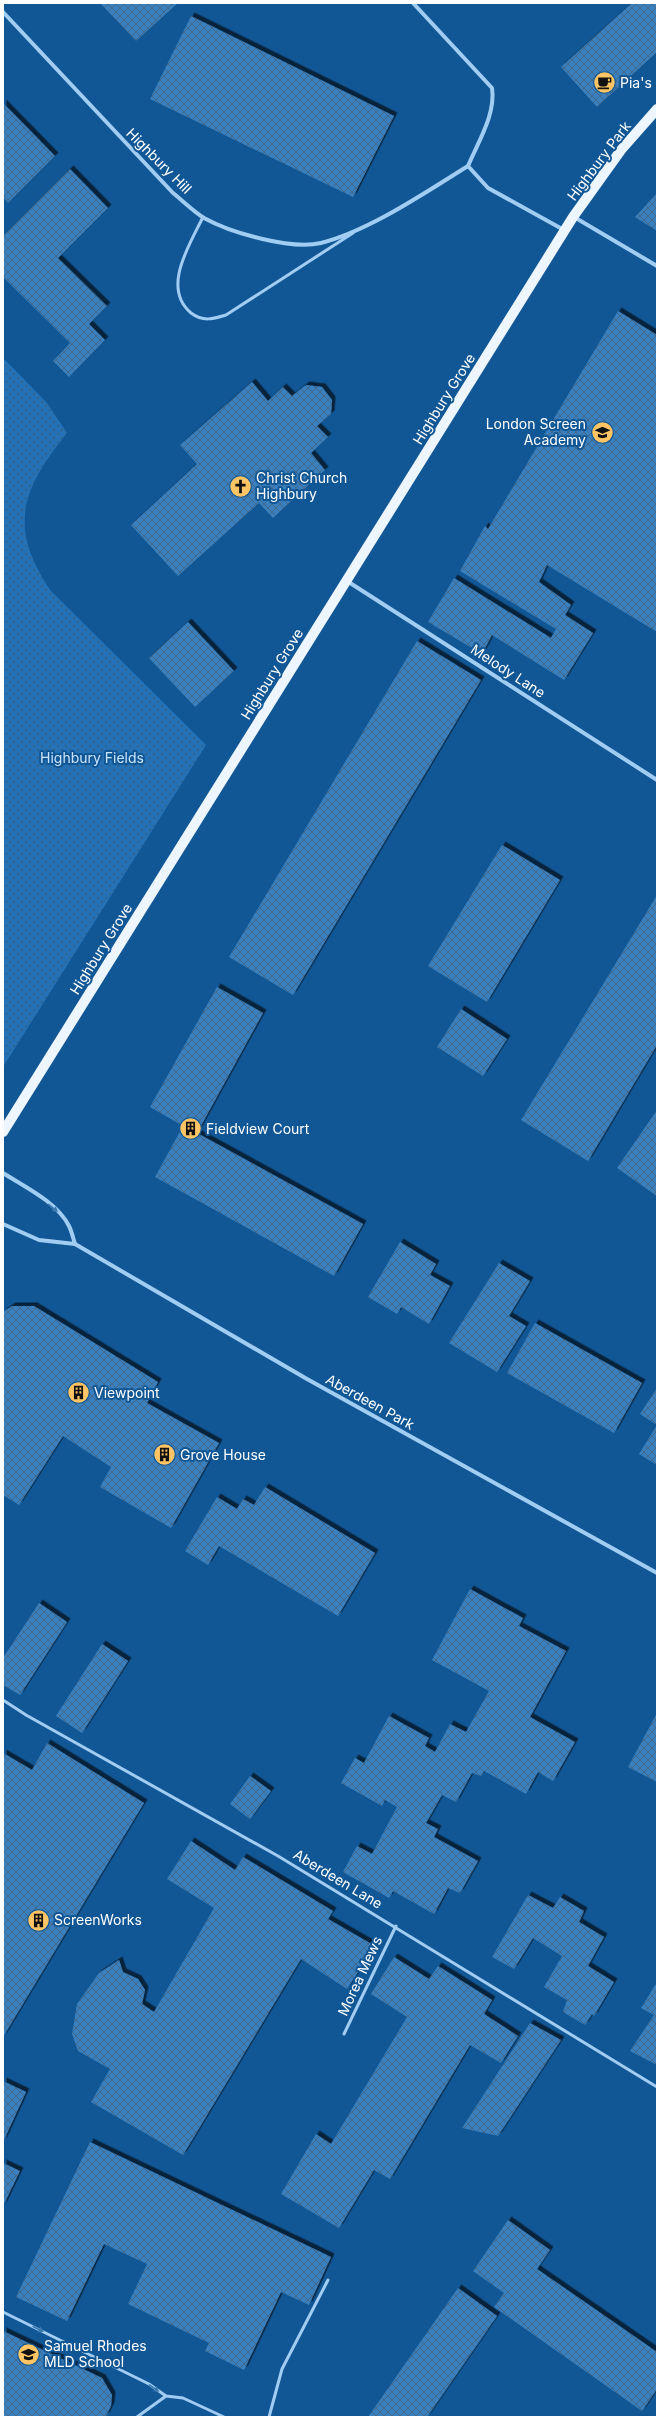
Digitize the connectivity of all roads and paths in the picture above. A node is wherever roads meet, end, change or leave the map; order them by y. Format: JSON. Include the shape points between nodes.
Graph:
{"nodes":[{"id":1,"x":413,"y":3,"type":"edge"},
{"id":2,"x":3,"y":12,"type":"edge"},
{"id":3,"x":657,"y":110,"type":"edge"},
{"id":4,"x":468,"y":166,"type":"junction"},
{"id":5,"x":203,"y":217,"type":"junction"},
{"id":6,"x":574,"y":217,"type":"junction"},
{"id":7,"x":566,"y":231,"type":"junction"},
{"id":8,"x":355,"y":232,"type":"junction"},
{"id":9,"x":657,"y":266,"type":"edge"},
{"id":10,"x":347,"y":581,"type":"junction"},
{"id":11,"x":657,"y":780,"type":"edge"},
{"id":12,"x":3,"y":1132,"type":"edge"},
{"id":13,"x":3,"y":1173,"type":"edge"},
{"id":14,"x":3,"y":1224,"type":"edge"},
{"id":15,"x":75,"y":1244,"type":"junction"},
{"id":16,"x":657,"y":1573,"type":"edge"},
{"id":17,"x":3,"y":1700,"type":"edge"},
{"id":18,"x":396,"y":1926,"type":"junction"},
{"id":19,"x":344,"y":2034,"type":"dead end"},
{"id":20,"x":657,"y":2087,"type":"edge"},
{"id":21,"x":328,"y":2280,"type":"dead end"},
{"id":22,"x":3,"y":2312,"type":"edge"},
{"id":23,"x":166,"y":2396,"type":"junction"},
{"id":24,"x":137,"y":2417,"type":"edge"},
{"id":25,"x":224,"y":2417,"type":"edge"},
{"id":26,"x":269,"y":2417,"type":"edge"}],
"edges":[{"from":1,"to":4,"type":"street","via":[[492,88],[494,100],[491,110]]},
{"from":2,"to":5,"type":"street","name":"Highbury Hill","via":[[173,194]]},
{"from":3,"to":6,"type":"main road","name":"Highbury Park","via":[[621,150]]},
{"from":4,"to":7,"type":"street","via":[[488,188]]},
{"from":4,"to":8,"type":"street","name":"Highbury Hill"},
{"from":5,"to":8,"type":"street","name":"Highbury Hill","via":[[240,233],[283,243],[319,243]]},
{"from":5,"to":8,"type":"lane","via":[[178,276],[179,294],[186,309],[197,317],[211,320],[226,315]]},
{"from":6,"to":7,"type":"main road","name":"Highbury Park"},
{"from":6,"to":9,"type":"street"},
{"from":7,"to":10,"type":"main road","name":"Highbury Grove"},
{"from":10,"to":11,"type":"street","name":"Melody Lane"},
{"from":10,"to":12,"type":"main road","name":"Highbury Grove"},
{"from":13,"to":15,"type":"street","one_way":true,"via":[[60,1213],[69,1226]]},
{"from":14,"to":15,"type":"street","name":"Aberdeen Park","via":[[39,1240]]},
{"from":15,"to":16,"type":"street","name":"Aberdeen Park","via":[[314,1383]]},
{"from":17,"to":18,"type":"lane","name":"Aberdeen Lane"},
{"from":18,"to":19,"type":"lane","name":"Morea Mews"},
{"from":18,"to":20,"type":"lane","name":"Aberdeen Lane"},
{"from":21,"to":26,"type":"lane","via":[[282,2369]]},
{"from":22,"to":23,"type":"lane","one_way":true,"via":[[149,2384]]},
{"from":23,"to":24,"type":"lane"},
{"from":23,"to":25,"type":"lane","via":[[182,2398]]}]}
